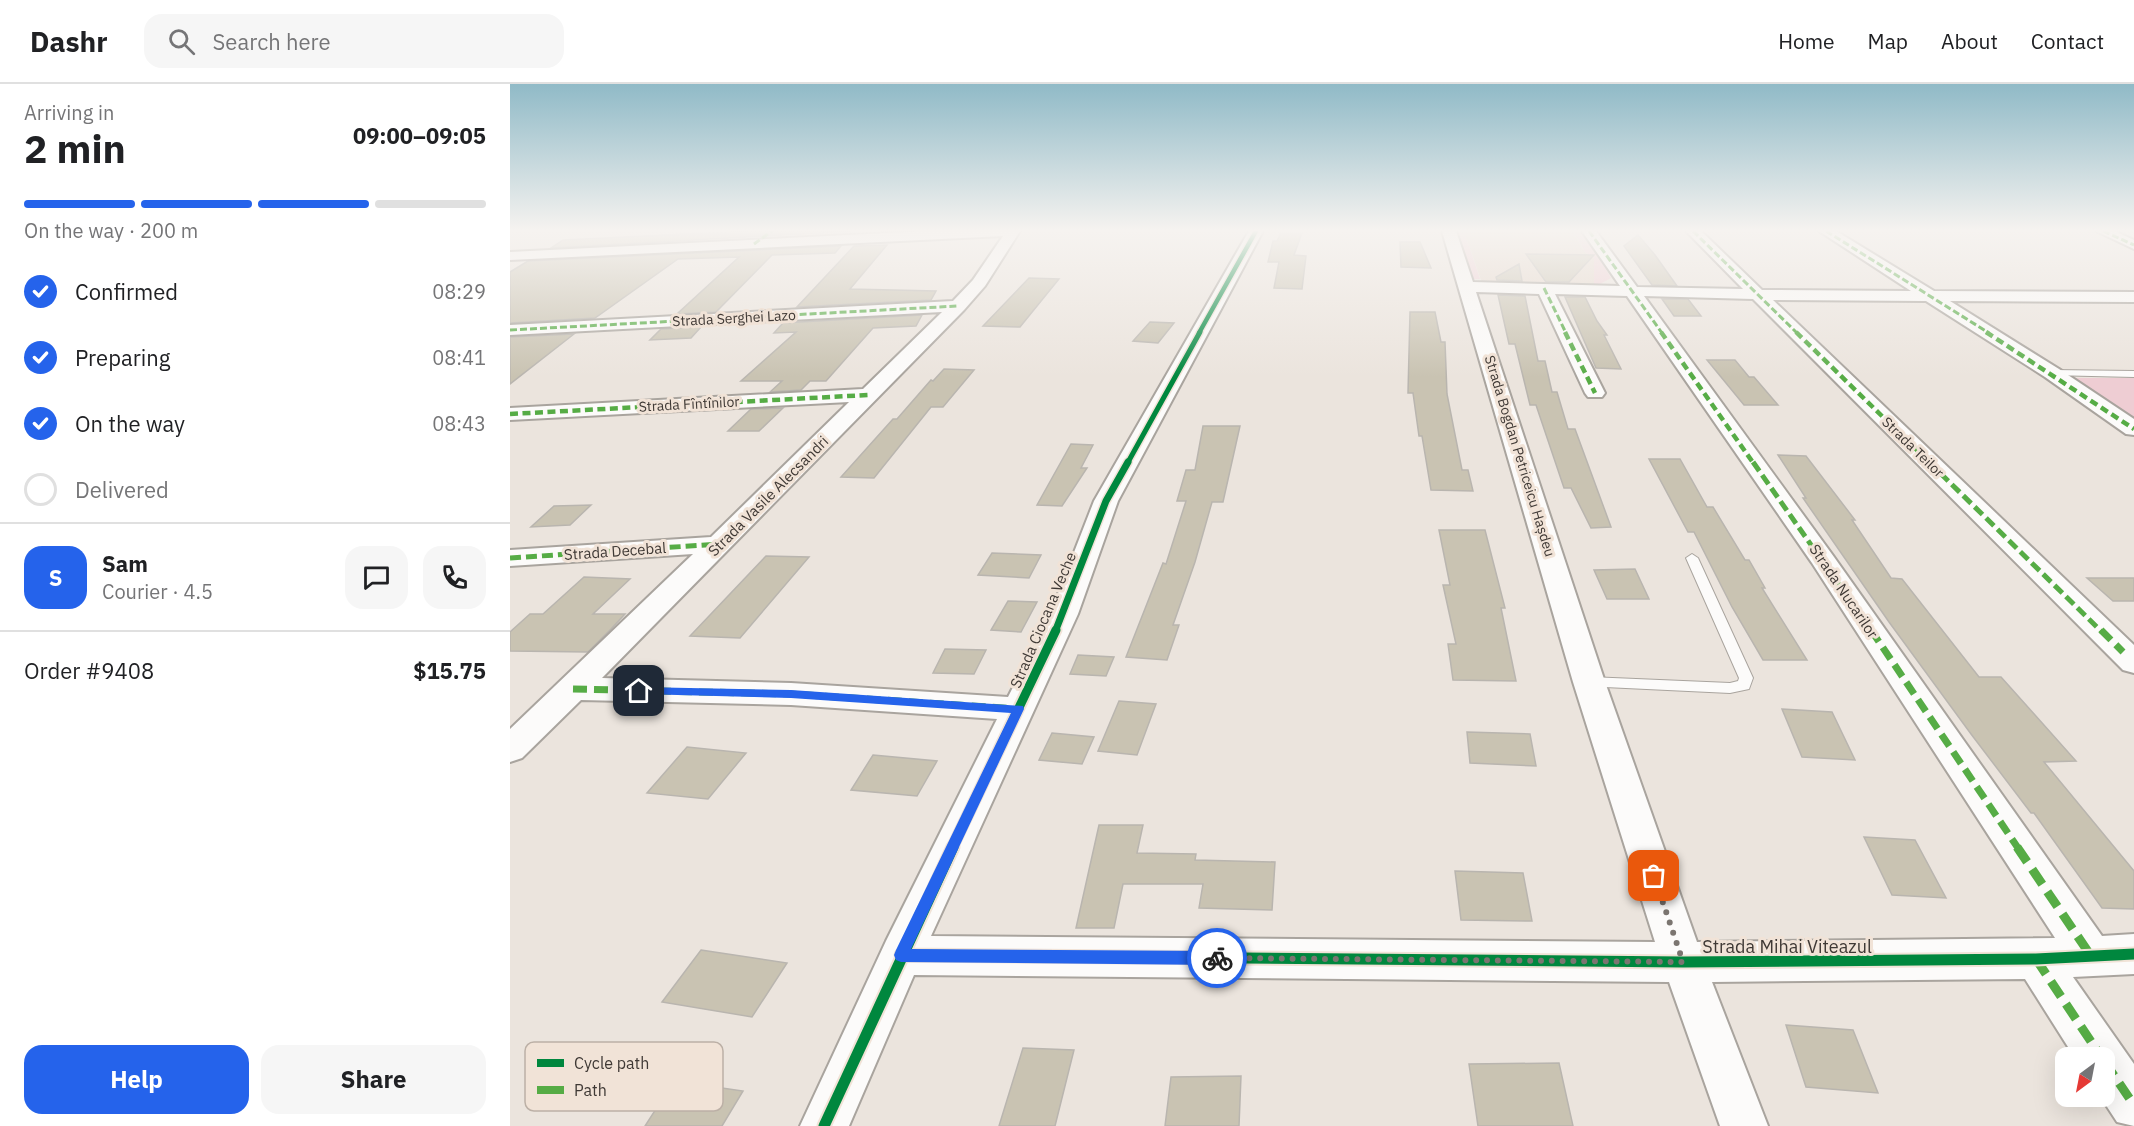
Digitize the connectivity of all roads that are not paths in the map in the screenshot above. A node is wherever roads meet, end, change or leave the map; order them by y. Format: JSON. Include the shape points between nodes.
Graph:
{"nodes":[{"id":1,"x":981,"y":280,"type":"edge"},
{"id":2,"x":1229,"y":280,"type":"edge"},
{"id":3,"x":1465,"y":280,"type":"edge"},
{"id":4,"x":1623,"y":280,"type":"edge"},
{"id":5,"x":1742,"y":280,"type":"edge"},
{"id":6,"x":1902,"y":280,"type":"edge"},
{"id":7,"x":1468,"y":287,"type":"junction"},
{"id":8,"x":1544,"y":288,"type":"junction"},
{"id":9,"x":1630,"y":290,"type":"junction"},
{"id":10,"x":1757,"y":295,"type":"junction"},
{"id":11,"x":1928,"y":296,"type":"junction"},
{"id":12,"x":2134,"y":297,"type":"edge"},
{"id":13,"x":958,"y":306,"type":"junction"},
{"id":14,"x":510,"y":330,"type":"edge"},
{"id":15,"x":2052,"y":373,"type":"junction"},
{"id":16,"x":2134,"y":374,"type":"edge"},
{"id":17,"x":1595,"y":393,"type":"dead end"},
{"id":18,"x":868,"y":395,"type":"junction"},
{"id":19,"x":510,"y":414,"type":"edge"},
{"id":20,"x":2134,"y":429,"type":"edge"},
{"id":21,"x":720,"y":544,"type":"junction"},
{"id":22,"x":510,"y":558,"type":"edge"},
{"id":23,"x":1692,"y":558,"type":"dead end"},
{"id":24,"x":2130,"y":656,"type":"edge"},
{"id":25,"x":1589,"y":682,"type":"junction"},
{"id":26,"x":573,"y":689,"type":"junction"},
{"id":27,"x":1019,"y":709,"type":"junction"},
{"id":28,"x":510,"y":749,"type":"edge"},
{"id":29,"x":2134,"y":954,"type":"edge"},
{"id":30,"x":901,"y":955,"type":"junction"},
{"id":31,"x":2091,"y":956,"type":"junction"},
{"id":32,"x":2036,"y":959,"type":"junction"},
{"id":33,"x":1683,"y":962,"type":"junction"},
{"id":34,"x":2095,"y":1047,"type":"edge"},
{"id":35,"x":2115,"y":1077,"type":"edge"},
{"id":36,"x":2134,"y":1105,"type":"edge"},
{"id":37,"x":824,"y":1126,"type":"edge"},
{"id":38,"x":1744,"y":1126,"type":"edge"}],
"edges":[{"from":1,"to":13,"type":"street","name":"Strada Vasile Alecsandri"},
{"from":2,"to":27,"type":"street","name":"Strada Ciocana Veche","via":[[1106,501],[1064,614]]},
{"from":3,"to":7,"type":"street","name":"Strada Bogdan Petriceicu Hașdeu"},
{"from":4,"to":9,"type":"street","name":"Strada Nucarilor"},
{"from":5,"to":10,"type":"street","name":"Strada Teilor"},
{"from":6,"to":11,"type":"street"},
{"from":7,"to":8,"type":"street"},
{"from":7,"to":25,"type":"street","name":"Strada Bogdan Petriceicu Hașdeu"},
{"from":8,"to":9,"type":"street"},
{"from":8,"to":17,"type":"street"},
{"from":9,"to":10,"type":"street"},
{"from":9,"to":31,"type":"street","name":"Strada Nucarilor","via":[[1825,562]]},
{"from":10,"to":11,"type":"street"},
{"from":10,"to":24,"type":"street","name":"Strada Teilor"},
{"from":11,"to":12,"type":"street"},
{"from":11,"to":15,"type":"street"},
{"from":13,"to":14,"type":"street","name":"Strada Serghei Lazo"},
{"from":13,"to":18,"type":"street","name":"Strada Vasile Alecsandri"},
{"from":15,"to":16,"type":"lane"},
{"from":15,"to":20,"type":"street"},
{"from":18,"to":19,"type":"street","name":"Strada Fîntînilor"},
{"from":18,"to":21,"type":"street","name":"Strada Vasile Alecsandri"},
{"from":21,"to":22,"type":"street","name":"Strada Decebal"},
{"from":21,"to":26,"type":"street","name":"Strada Vasile Alecsandri"},
{"from":23,"to":25,"type":"lane","via":[[1746,678],[1743,685],[1730,688]]},
{"from":25,"to":33,"type":"street","name":"Strada Bogdan Petriceicu Hașdeu"},
{"from":26,"to":27,"type":"street","via":[[791,694]]},
{"from":26,"to":28,"type":"street","name":"Strada Vasile Alecsandri"},
{"from":27,"to":30,"type":"street","name":"Strada Ciocana Veche"},
{"from":29,"to":31,"type":"street","name":"Strada Mihai Viteazul"},
{"from":30,"to":33,"type":"street","name":"Strada Mihai Viteazul"},
{"from":30,"to":37,"type":"street","name":"Strada Ciocana Veche"},
{"from":31,"to":32,"type":"street","name":"Strada Mihai Viteazul"},
{"from":32,"to":33,"type":"street","name":"Strada Mihai Viteazul"},
{"from":32,"to":34,"type":"street"},
{"from":33,"to":38,"type":"street","name":"Strada Bogdan Petriceicu Hașdeu"},
{"from":35,"to":36,"type":"street"}]}
